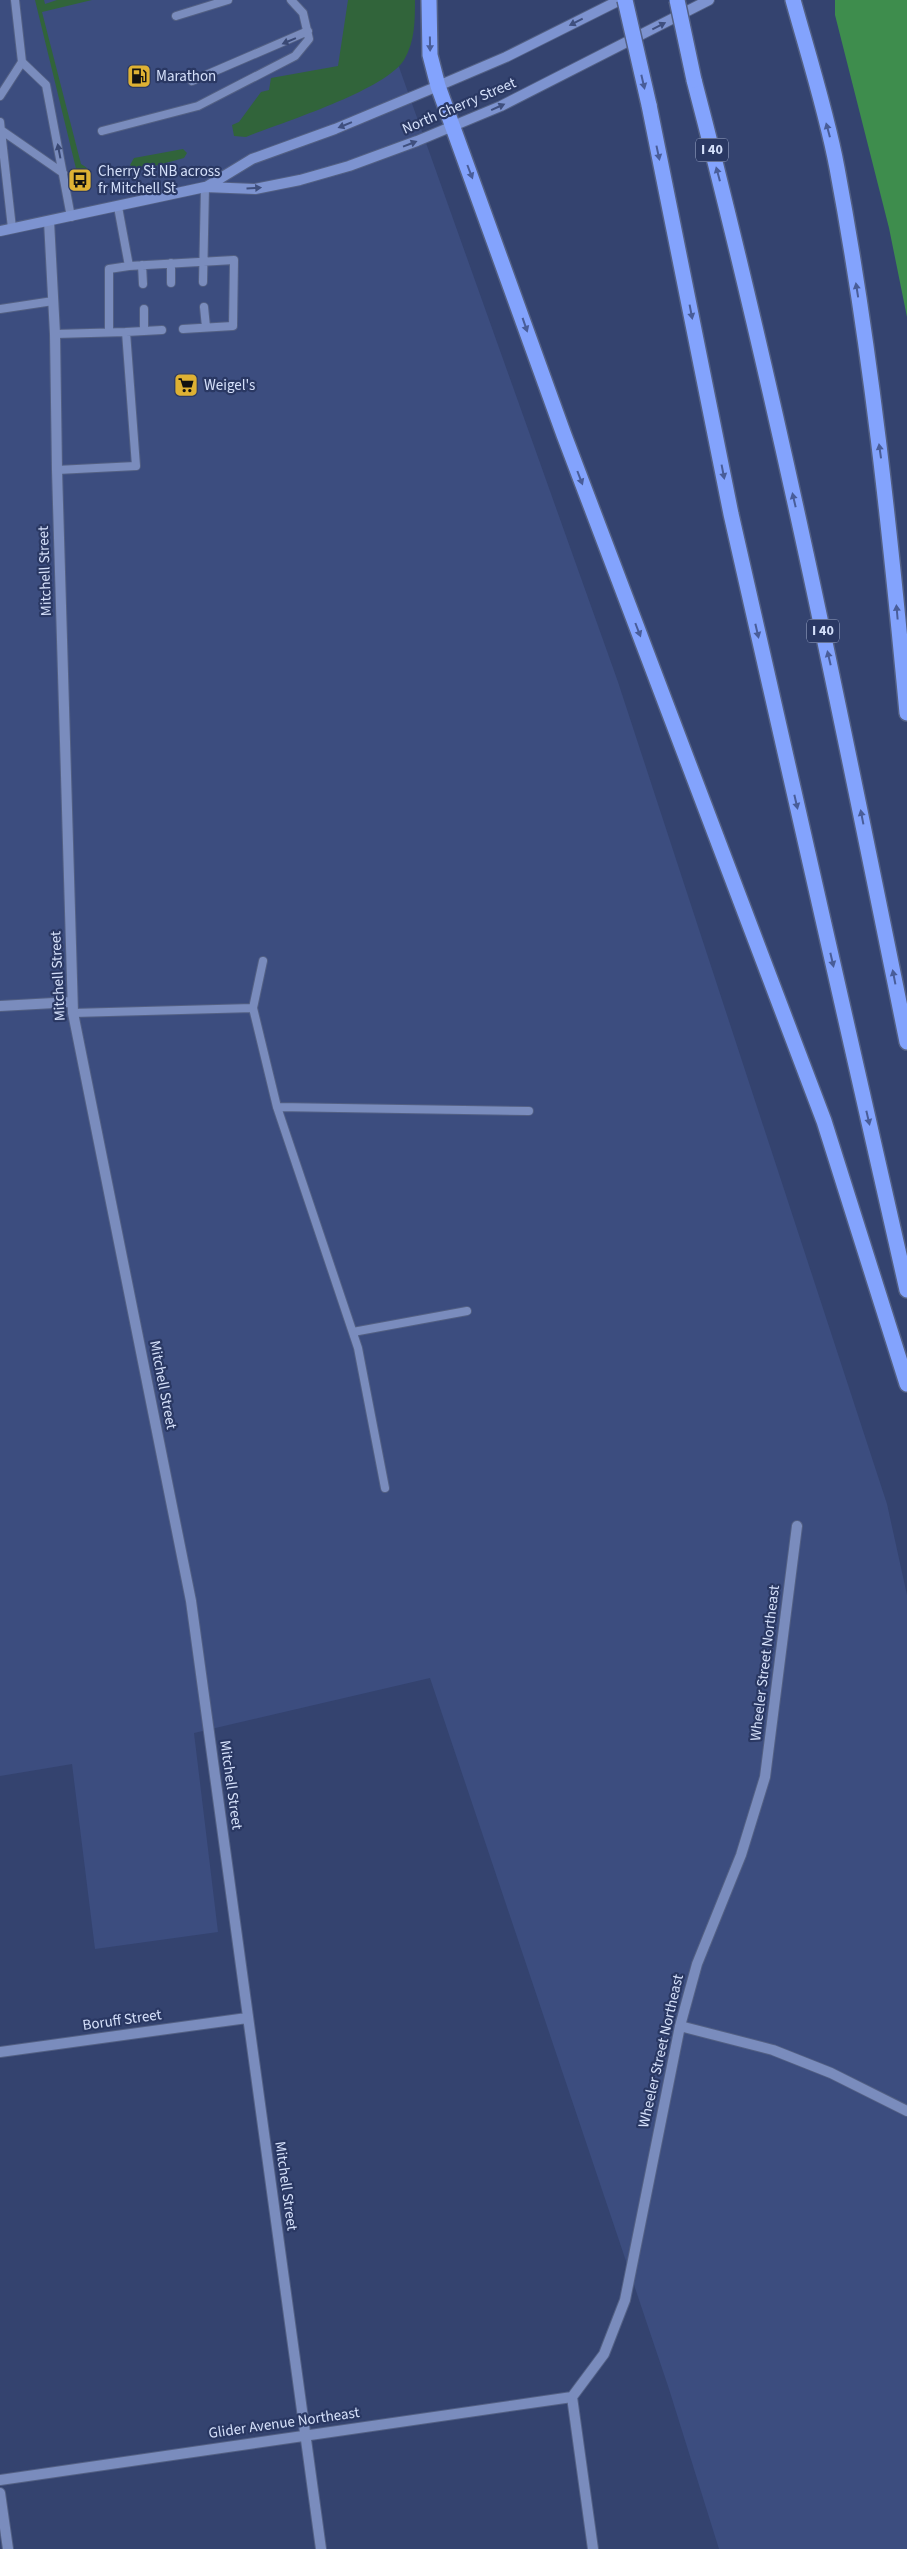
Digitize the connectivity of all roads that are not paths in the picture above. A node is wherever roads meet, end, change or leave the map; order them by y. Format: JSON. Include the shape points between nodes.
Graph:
{"nodes":[{"id":1,"x":15,"y":0,"type":"edge"},
{"id":2,"x":228,"y":0,"type":"edge"},
{"id":3,"x":291,"y":0,"type":"edge"},
{"id":4,"x":429,"y":0,"type":"edge"},
{"id":5,"x":620,"y":0,"type":"edge"},
{"id":6,"x":625,"y":0,"type":"edge"},
{"id":7,"x":677,"y":0,"type":"edge"},
{"id":8,"x":709,"y":0,"type":"edge"},
{"id":9,"x":793,"y":0,"type":"edge"},
{"id":10,"x":176,"y":16,"type":"dead end"},
{"id":11,"x":308,"y":31,"type":"junction"},
{"id":12,"x":22,"y":62,"type":"junction"},
{"id":13,"x":192,"y":80,"type":"dead end"},
{"id":14,"x":438,"y":86,"type":"junction"},
{"id":15,"x":0,"y":96,"type":"edge"},
{"id":16,"x":0,"y":126,"type":"edge"},
{"id":17,"x":453,"y":126,"type":"junction"},
{"id":18,"x":102,"y":131,"type":"dead end"},
{"id":19,"x":63,"y":173,"type":"junction"},
{"id":20,"x":205,"y":187,"type":"junction"},
{"id":21,"x":118,"y":207,"type":"junction"},
{"id":22,"x":71,"y":216,"type":"junction"},
{"id":23,"x":49,"y":221,"type":"junction"},
{"id":24,"x":12,"y":228,"type":"junction"},
{"id":25,"x":0,"y":231,"type":"edge"},
{"id":26,"x":202,"y":260,"type":"junction"},
{"id":27,"x":171,"y":263,"type":"junction"},
{"id":28,"x":142,"y":265,"type":"junction"},
{"id":29,"x":129,"y":266,"type":"junction"},
{"id":30,"x":203,"y":282,"type":"dead end"},
{"id":31,"x":171,"y":283,"type":"dead end"},
{"id":32,"x":143,"y":284,"type":"dead end"},
{"id":33,"x":53,"y":301,"type":"junction"},
{"id":34,"x":204,"y":307,"type":"dead end"},
{"id":35,"x":0,"y":309,"type":"edge"},
{"id":36,"x":144,"y":309,"type":"dead end"},
{"id":37,"x":206,"y":327,"type":"junction"},
{"id":38,"x":183,"y":329,"type":"dead end"},
{"id":39,"x":162,"y":330,"type":"dead end"},
{"id":40,"x":144,"y":331,"type":"junction"},
{"id":41,"x":109,"y":332,"type":"junction"},
{"id":42,"x":126,"y":332,"type":"junction"},
{"id":43,"x":55,"y":334,"type":"junction"},
{"id":44,"x":57,"y":470,"type":"junction"},
{"id":45,"x":907,"y":713,"type":"edge"},
{"id":46,"x":263,"y":960,"type":"dead end"},
{"id":47,"x":72,"y":1002,"type":"junction"},
{"id":48,"x":0,"y":1006,"type":"edge"},
{"id":49,"x":253,"y":1008,"type":"junction"},
{"id":50,"x":73,"y":1013,"type":"junction"},
{"id":51,"x":907,"y":1042,"type":"edge"},
{"id":52,"x":277,"y":1108,"type":"junction"},
{"id":53,"x":529,"y":1111,"type":"dead end"},
{"id":54,"x":907,"y":1290,"type":"edge"},
{"id":55,"x":467,"y":1311,"type":"dead end"},
{"id":56,"x":353,"y":1332,"type":"junction"},
{"id":57,"x":907,"y":1384,"type":"edge"},
{"id":58,"x":385,"y":1488,"type":"dead end"},
{"id":59,"x":798,"y":1526,"type":"dead end"},
{"id":60,"x":247,"y":2018,"type":"junction"},
{"id":61,"x":680,"y":2026,"type":"junction"},
{"id":62,"x":0,"y":2052,"type":"edge"},
{"id":63,"x":907,"y":2111,"type":"edge"},
{"id":64,"x":572,"y":2397,"type":"junction"},
{"id":65,"x":305,"y":2435,"type":"junction"},
{"id":66,"x":0,"y":2480,"type":"edge"},
{"id":67,"x":0,"y":2493,"type":"edge"},
{"id":68,"x":8,"y":2549,"type":"edge"},
{"id":69,"x":321,"y":2549,"type":"edge"},
{"id":70,"x":593,"y":2549,"type":"edge"}],
"edges":[{"from":1,"to":12,"type":"lane"},
{"from":2,"to":10,"type":"lane"},
{"from":3,"to":11,"type":"lane","via":[[303,13]]},
{"from":4,"to":14,"type":"highway","one_way":true,"via":[[430,55]]},
{"from":5,"to":14,"type":"street","name":"North Cherry Street","one_way":true,"via":[[506,57]]},
{"from":6,"to":54,"type":"highway","one_way":true,"bridge":true,"via":[[731,514]]},
{"from":51,"to":7,"type":"highway","number":"I 40","one_way":true,"bridge":true,"via":[[834,679],[731,221]]},
{"from":17,"to":8,"type":"street","name":"North Cherry Street","one_way":true,"via":[[501,106]]},
{"from":45,"to":9,"type":"highway","one_way":true,"via":[[885,484],[858,291],[837,167]]},
{"from":11,"to":13,"type":"lane","one_way":true},
{"from":11,"to":18,"type":"lane","via":[[309,39],[296,56],[198,106]]},
{"from":12,"to":15,"type":"lane"},
{"from":19,"to":12,"type":"lane","one_way":true,"via":[[46,85]]},
{"from":14,"to":17,"type":"highway"},
{"from":14,"to":20,"type":"street","name":"North Cherry Street","one_way":true,"via":[[335,130],[252,159]]},
{"from":16,"to":19,"type":"lane"},
{"from":16,"to":24,"type":"lane"},
{"from":20,"to":17,"type":"street","name":"North Cherry Street","one_way":true,"via":[[255,189],[300,180],[348,166]]},
{"from":17,"to":57,"type":"highway","one_way":true,"via":[[564,435],[824,1120]]},
{"from":19,"to":22,"type":"lane"},
{"from":20,"to":21,"type":"street","name":"North Cherry Street"},
{"from":20,"to":26,"type":"lane"},
{"from":21,"to":22,"type":"street","name":"North Cherry Street"},
{"from":21,"to":29,"type":"lane"},
{"from":22,"to":23,"type":"street","name":"North Cherry Street"},
{"from":23,"to":24,"type":"street","name":"North Cherry Street"},
{"from":23,"to":33,"type":"street","name":"Mitchell Street"},
{"from":24,"to":25,"type":"street","name":"North Cherry Street"},
{"from":26,"to":27,"type":"lane"},
{"from":26,"to":30,"type":"lane"},
{"from":26,"to":37,"type":"lane","via":[[234,260],[233,326]]},
{"from":27,"to":28,"type":"lane"},
{"from":27,"to":31,"type":"lane"},
{"from":28,"to":29,"type":"lane"},
{"from":28,"to":32,"type":"lane"},
{"from":29,"to":41,"type":"lane","via":[[109,269]]},
{"from":33,"to":35,"type":"lane"},
{"from":33,"to":43,"type":"street","name":"Mitchell Street"},
{"from":34,"to":37,"type":"lane"},
{"from":36,"to":40,"type":"lane"},
{"from":37,"to":38,"type":"lane"},
{"from":39,"to":40,"type":"lane"},
{"from":40,"to":42,"type":"lane"},
{"from":41,"to":42,"type":"lane"},
{"from":41,"to":43,"type":"lane"},
{"from":42,"to":44,"type":"lane","via":[[136,466]]},
{"from":43,"to":44,"type":"street","name":"Mitchell Street"},
{"from":44,"to":47,"type":"street","name":"Mitchell Street"},
{"from":46,"to":49,"type":"lane"},
{"from":47,"to":48,"type":"street"},
{"from":47,"to":50,"type":"street","name":"Mitchell Street"},
{"from":49,"to":50,"type":"lane"},
{"from":49,"to":52,"type":"lane"},
{"from":50,"to":60,"type":"street","name":"Mitchell Street","via":[[191,1601]]},
{"from":52,"to":53,"type":"lane"},
{"from":52,"to":56,"type":"lane"},
{"from":55,"to":56,"type":"lane"},
{"from":56,"to":58,"type":"lane"},
{"from":59,"to":61,"type":"street","name":"Wheeler Street Northeast","via":[[765,1777],[741,1855],[696,1964]]},
{"from":60,"to":62,"type":"street","name":"Boruff Street"},
{"from":60,"to":65,"type":"street","name":"Mitchell Street"},
{"from":61,"to":63,"type":"street","via":[[772,2050],[832,2073]]},
{"from":61,"to":64,"type":"street","name":"Wheeler Street Northeast","via":[[625,2300],[604,2354]]},
{"from":64,"to":65,"type":"street","name":"Glider Avenue Northeast"},
{"from":64,"to":70,"type":"street"},
{"from":65,"to":66,"type":"street","name":"Glider Avenue Northeast"},
{"from":65,"to":69,"type":"street","name":"Mitchell Street"},
{"from":67,"to":68,"type":"street"}]}
